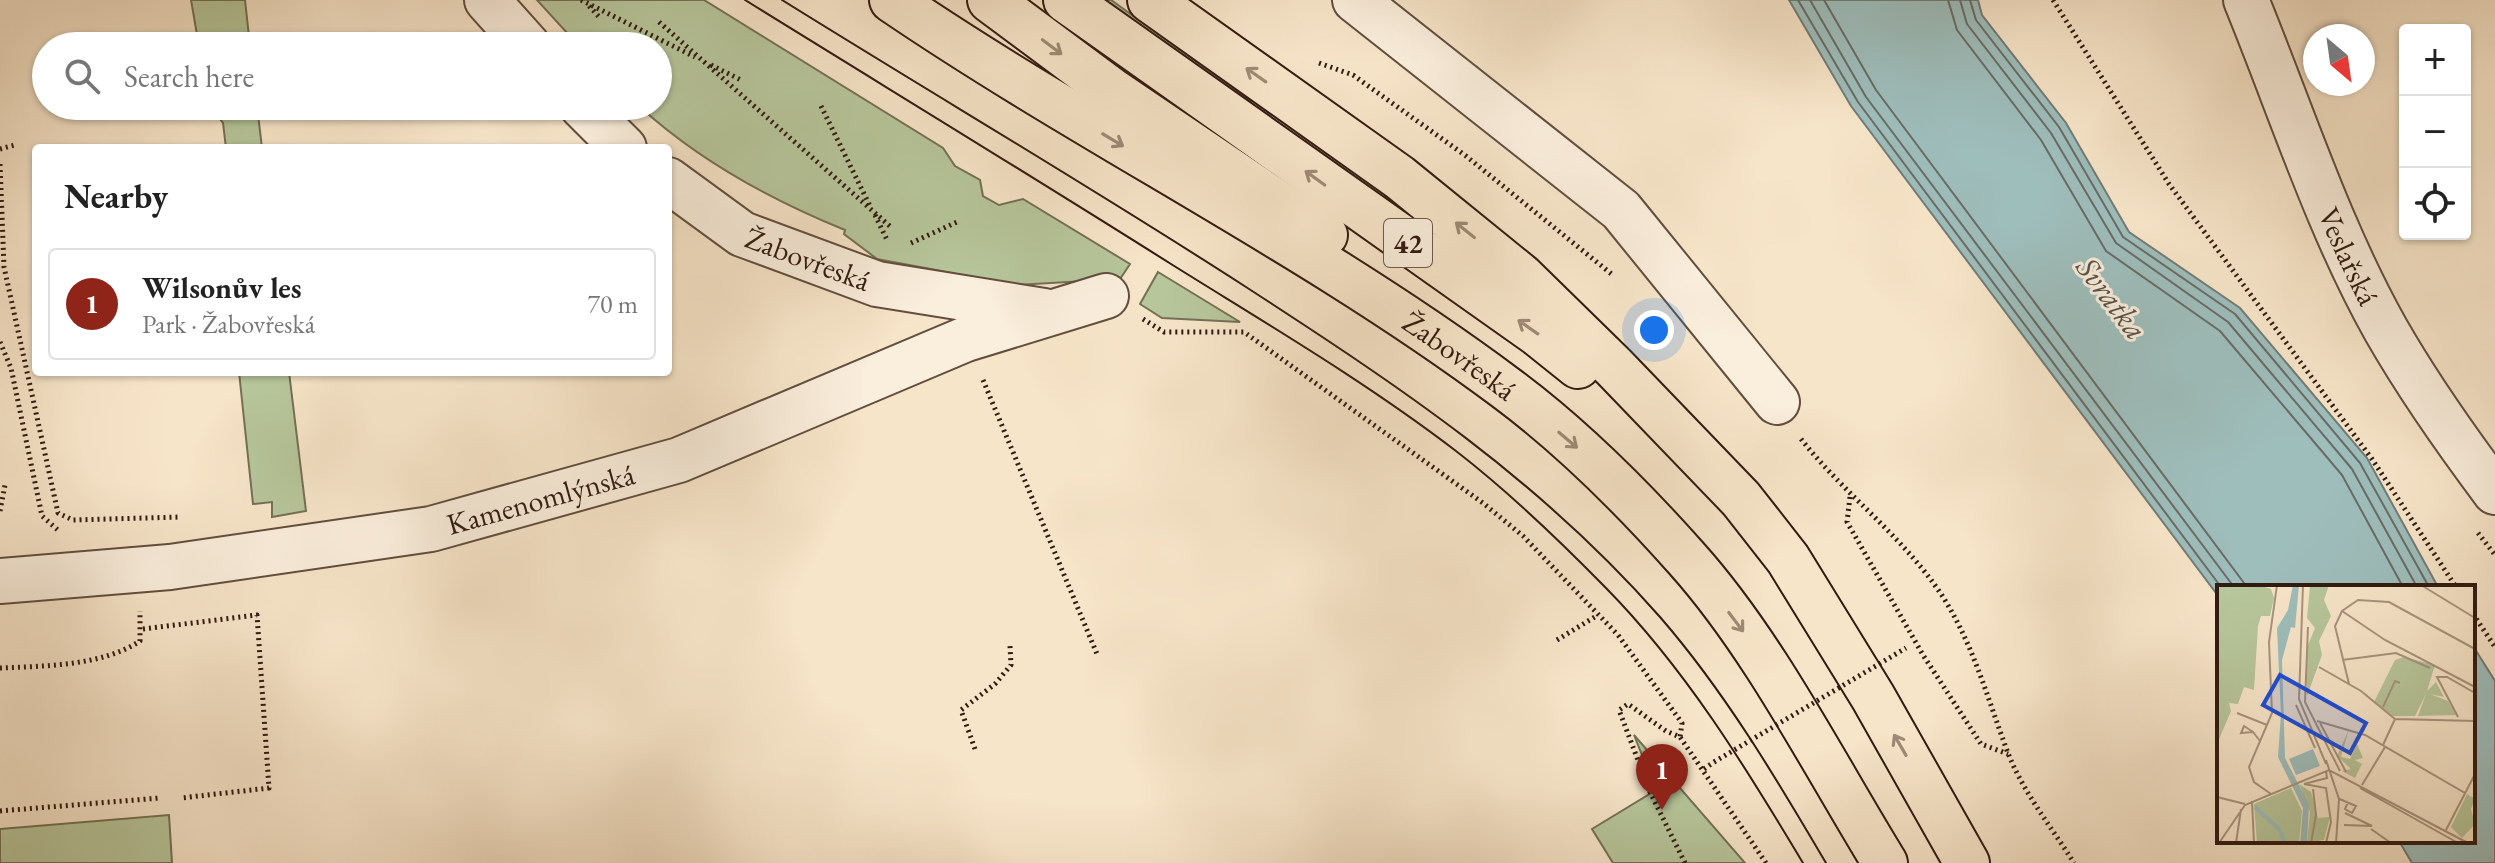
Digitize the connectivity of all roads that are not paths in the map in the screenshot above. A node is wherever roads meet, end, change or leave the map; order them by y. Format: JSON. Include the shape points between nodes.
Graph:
{"nodes":[{"id":1,"x":487,"y":0,"type":"edge"},
{"id":2,"x":892,"y":0,"type":"edge"},
{"id":3,"x":990,"y":0,"type":"edge"},
{"id":4,"x":1066,"y":0,"type":"edge"},
{"id":5,"x":1150,"y":0,"type":"edge"},
{"id":6,"x":1355,"y":0,"type":"edge"},
{"id":7,"x":2246,"y":0,"type":"edge"},
{"id":8,"x":516,"y":32,"type":"edge"},
{"id":9,"x":596,"y":120,"type":"edge"},
{"id":10,"x":620,"y":144,"type":"edge"},
{"id":11,"x":672,"y":183,"type":"edge"},
{"id":12,"x":1106,"y":296,"type":"road end"},
{"id":13,"x":1055,"y":313,"type":"junction"},
{"id":14,"x":1403,"y":315,"type":"junction"},
{"id":15,"x":1786,"y":417,"type":"road end"},
{"id":16,"x":2495,"y":492,"type":"edge"},
{"id":17,"x":1741,"y":499,"type":"junction"},
{"id":18,"x":0,"y":581,"type":"edge"},
{"id":19,"x":1885,"y":863,"type":"edge"},
{"id":20,"x":1967,"y":863,"type":"edge"}],
"edges":[{"from":1,"to":8,"type":"street"},
{"from":2,"to":14,"type":"highway","name":"Žabovřeská","number":"42","one_way":true,"via":[[974,56]]},
{"from":3,"to":14,"type":"highway","number":"42","one_way":true,"via":[[1111,90],[1346,250]]},
{"from":17,"to":4,"type":"highway","number":"42","one_way":true,"via":[[1538,334]]},
{"from":17,"to":5,"type":"highway","number":"42","one_way":true,"via":[[1521,276],[1399,177]]},
{"from":6,"to":15,"type":"street","via":[[1621,210]]},
{"from":7,"to":16,"type":"street","name":"Veslařská","via":[[2308,157],[2386,329]]},
{"from":9,"to":10,"type":"street"},
{"from":11,"to":13,"type":"street","name":"Žabovřeská","via":[[742,234]]},
{"from":12,"to":13,"type":"street","name":"Žabovřeská"},
{"from":13,"to":18,"type":"street","name":"Kamenomlýnská","via":[[966,339],[679,460],[431,529],[170,567]]},
{"from":14,"to":19,"type":"highway","name":"Žabovřeská","number":"42","one_way":true,"via":[[1508,390],[1597,465],[1689,560],[1745,634]]},
{"from":20,"to":17,"type":"highway","number":"42","one_way":true,"via":[[1788,559]]}]}
